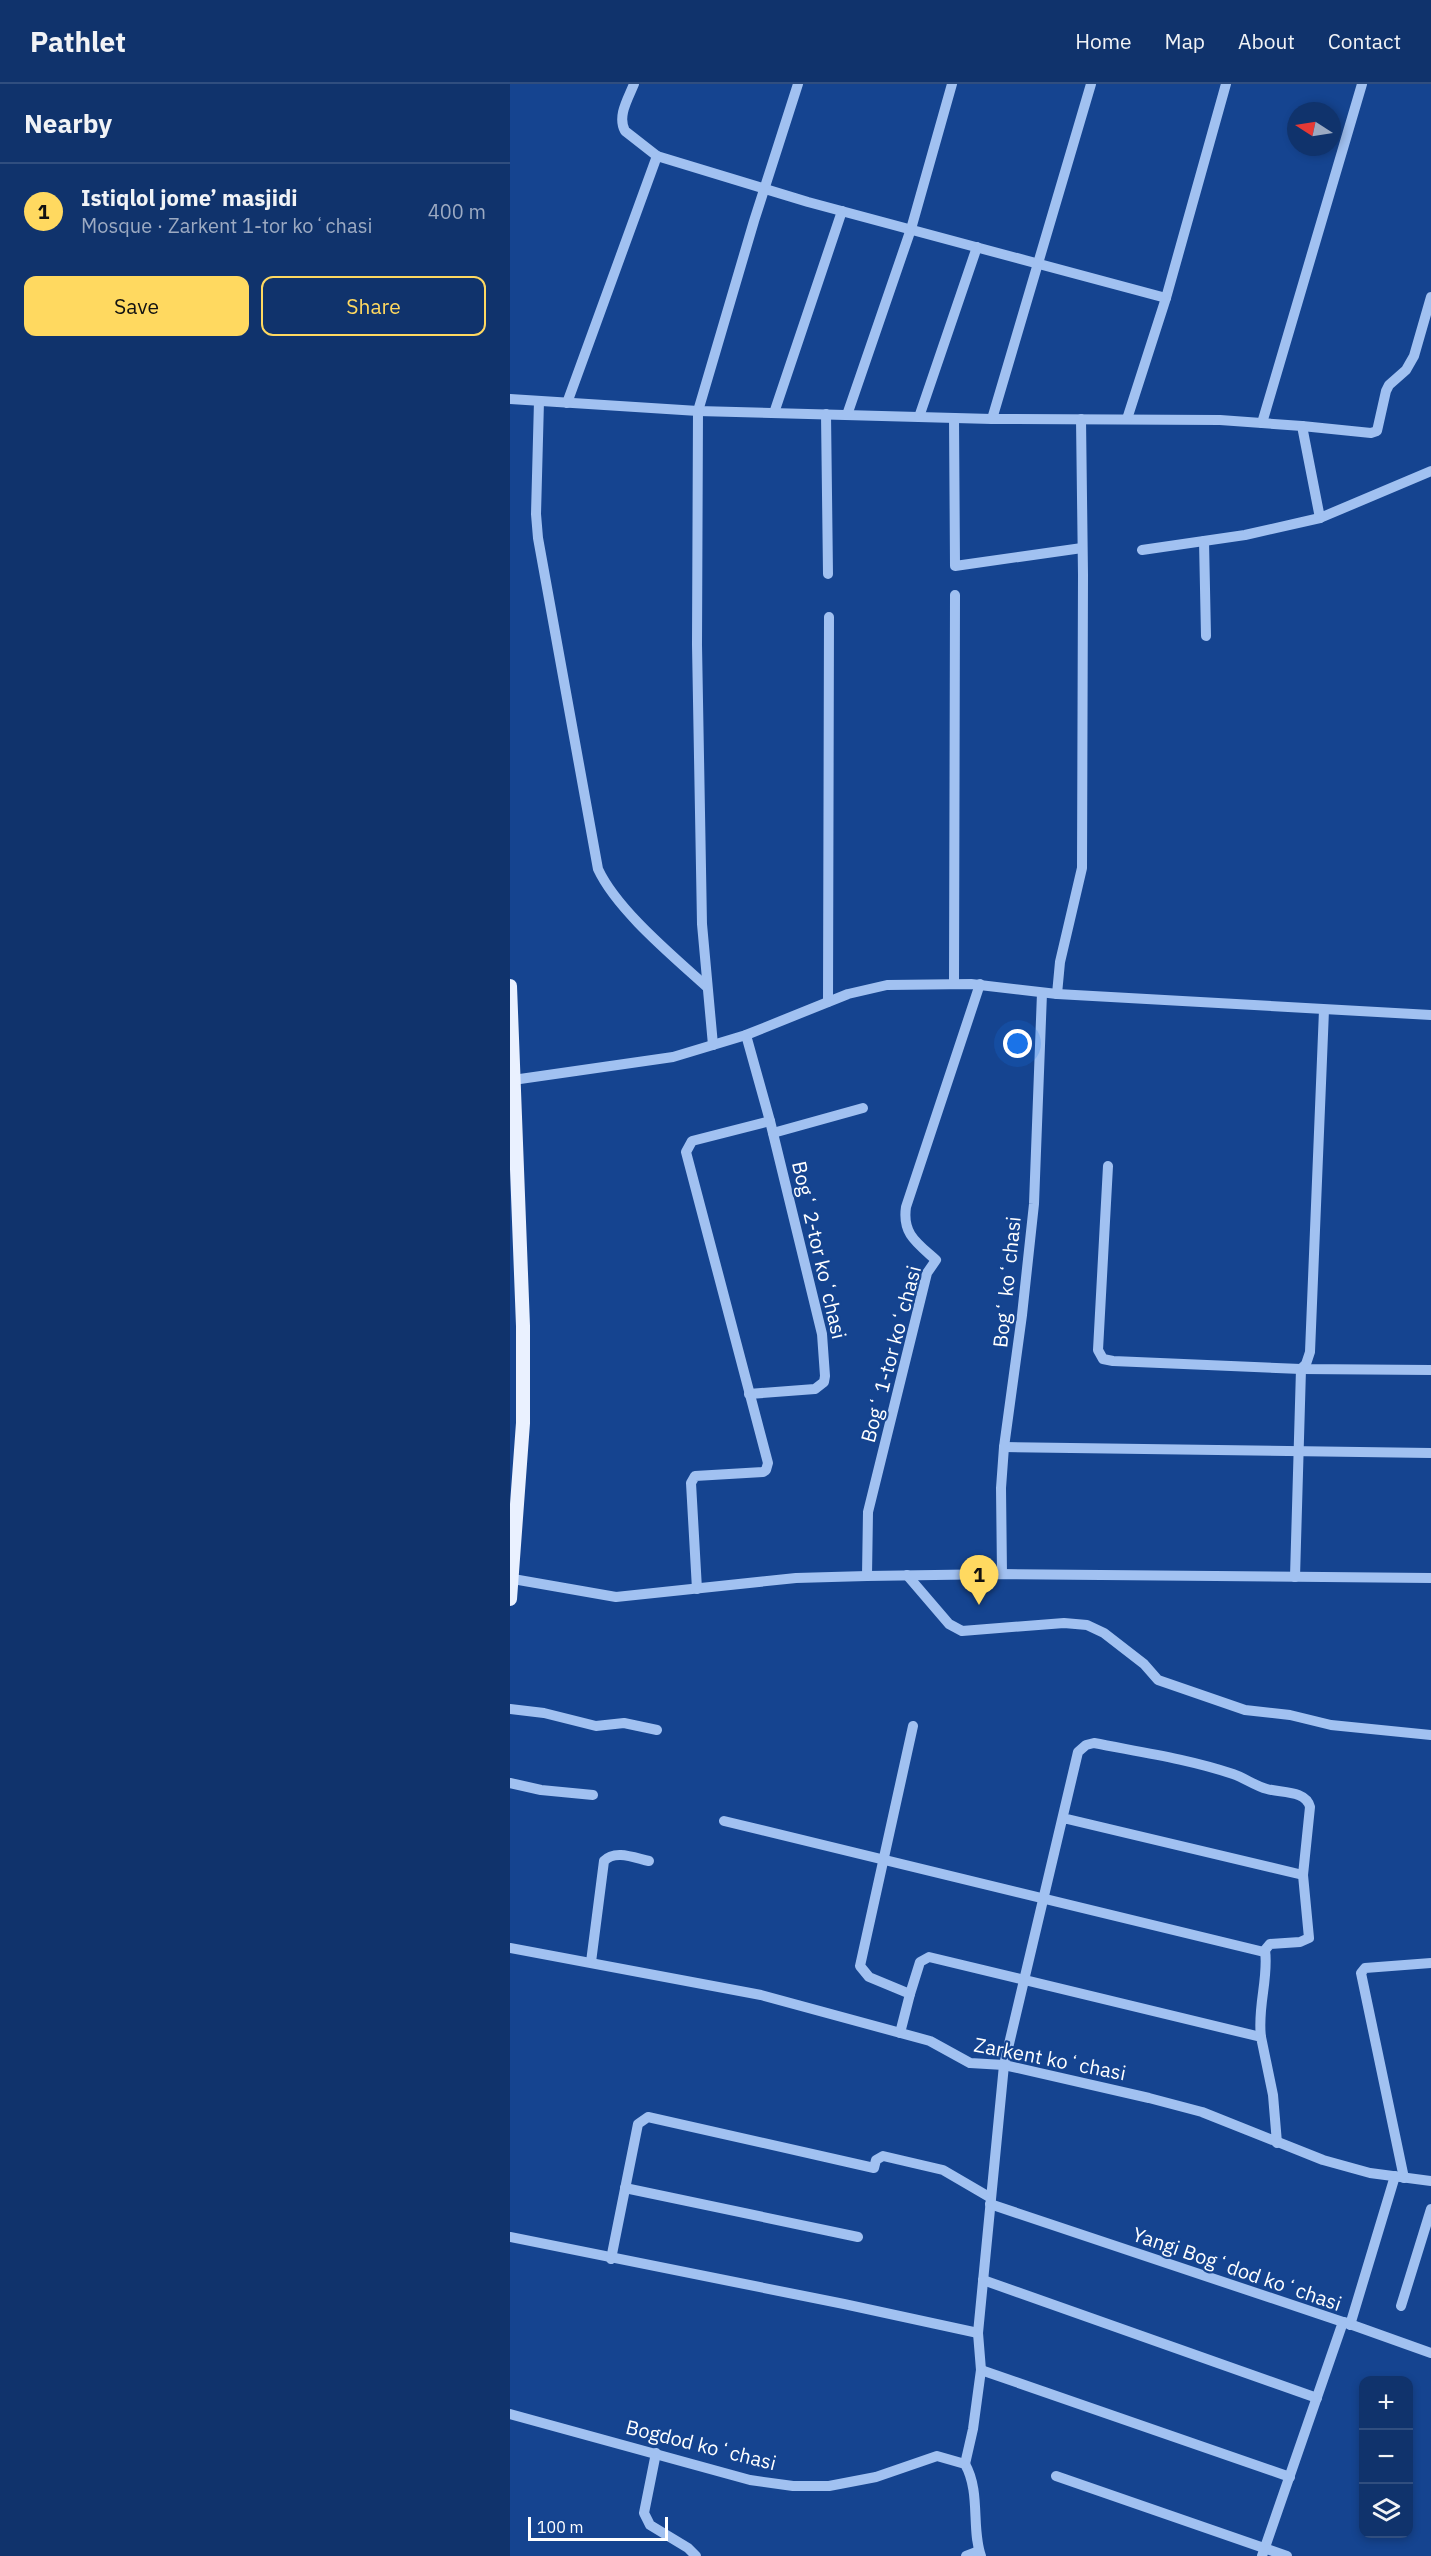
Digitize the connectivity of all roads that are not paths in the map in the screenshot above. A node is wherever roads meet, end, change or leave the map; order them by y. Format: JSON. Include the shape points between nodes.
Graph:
{"nodes":[{"id":1,"x":634,"y":84,"type":"edge"},
{"id":2,"x":798,"y":84,"type":"edge"},
{"id":3,"x":952,"y":84,"type":"edge"},
{"id":4,"x":1091,"y":84,"type":"edge"},
{"id":5,"x":1226,"y":84,"type":"edge"},
{"id":6,"x":1362,"y":84,"type":"edge"},
{"id":7,"x":657,"y":156,"type":"junction"},
{"id":8,"x":764,"y":189,"type":"junction"},
{"id":9,"x":842,"y":211,"type":"junction"},
{"id":10,"x":910,"y":229,"type":"junction"},
{"id":11,"x":977,"y":247,"type":"junction"},
{"id":12,"x":1039,"y":264,"type":"junction"},
{"id":13,"x":1431,"y":297,"type":"edge"},
{"id":14,"x":1166,"y":298,"type":"junction"},
{"id":15,"x":510,"y":399,"type":"edge"},
{"id":16,"x":539,"y":401,"type":"junction"},
{"id":17,"x":567,"y":403,"type":"junction"},
{"id":18,"x":698,"y":411,"type":"junction"},
{"id":19,"x":774,"y":413,"type":"junction"},
{"id":20,"x":826,"y":414,"type":"junction"},
{"id":21,"x":847,"y":415,"type":"junction"},
{"id":22,"x":920,"y":417,"type":"junction"},
{"id":23,"x":954,"y":418,"type":"junction"},
{"id":24,"x":992,"y":419,"type":"junction"},
{"id":25,"x":1081,"y":419,"type":"junction"},
{"id":26,"x":1127,"y":419,"type":"junction"},
{"id":27,"x":1262,"y":423,"type":"junction"},
{"id":28,"x":1302,"y":426,"type":"junction"},
{"id":29,"x":1431,"y":471,"type":"edge"},
{"id":30,"x":1320,"y":518,"type":"junction"},
{"id":31,"x":1204,"y":541,"type":"junction"},
{"id":32,"x":1083,"y":548,"type":"junction"},
{"id":33,"x":1142,"y":550,"type":"dead end"},
{"id":34,"x":828,"y":574,"type":"dead end"},
{"id":35,"x":955,"y":596,"type":"dead end"},
{"id":36,"x":829,"y":617,"type":"dead end"},
{"id":37,"x":1206,"y":636,"type":"dead end"},
{"id":38,"x":954,"y":984,"type":"junction"},
{"id":39,"x":980,"y":984,"type":"junction"},
{"id":40,"x":510,"y":986,"type":"edge"},
{"id":41,"x":707,"y":987,"type":"junction"},
{"id":42,"x":1042,"y":993,"type":"junction"},
{"id":43,"x":1057,"y":994,"type":"junction"},
{"id":44,"x":828,"y":1002,"type":"junction"},
{"id":45,"x":1324,"y":1010,"type":"junction"},
{"id":46,"x":1431,"y":1015,"type":"edge"},
{"id":47,"x":746,"y":1035,"type":"junction"},
{"id":48,"x":713,"y":1045,"type":"junction"},
{"id":49,"x":513,"y":1080,"type":"junction"},
{"id":50,"x":863,"y":1108,"type":"dead end"},
{"id":51,"x":770,"y":1121,"type":"junction"},
{"id":52,"x":773,"y":1133,"type":"junction"},
{"id":53,"x":1108,"y":1166,"type":"dead end"},
{"id":54,"x":515,"y":1259,"type":"edge"},
{"id":55,"x":1301,"y":1369,"type":"junction"},
{"id":56,"x":1431,"y":1370,"type":"edge"},
{"id":57,"x":749,"y":1394,"type":"junction"},
{"id":58,"x":1004,"y":1447,"type":"junction"},
{"id":59,"x":1299,"y":1451,"type":"junction"},
{"id":60,"x":1431,"y":1453,"type":"edge"},
{"id":61,"x":515,"y":1463,"type":"edge"},
{"id":62,"x":1002,"y":1574,"type":"junction"},
{"id":63,"x":907,"y":1575,"type":"junction"},
{"id":64,"x":867,"y":1576,"type":"junction"},
{"id":65,"x":1295,"y":1577,"type":"junction"},
{"id":66,"x":1431,"y":1578,"type":"edge"},
{"id":67,"x":513,"y":1579,"type":"junction"},
{"id":68,"x":697,"y":1589,"type":"junction"},
{"id":69,"x":510,"y":1599,"type":"edge"},
{"id":70,"x":510,"y":1709,"type":"edge"},
{"id":71,"x":913,"y":1726,"type":"dead end"},
{"id":72,"x":657,"y":1730,"type":"dead end"},
{"id":73,"x":1431,"y":1735,"type":"edge"},
{"id":74,"x":510,"y":1783,"type":"edge"},
{"id":75,"x":593,"y":1796,"type":"dead end"},
{"id":76,"x":1063,"y":1818,"type":"junction"},
{"id":77,"x":724,"y":1821,"type":"dead end"},
{"id":78,"x":882,"y":1860,"type":"junction"},
{"id":79,"x":649,"y":1861,"type":"dead end"},
{"id":80,"x":1303,"y":1875,"type":"junction"},
{"id":81,"x":1044,"y":1900,"type":"junction"},
{"id":82,"x":510,"y":1948,"type":"edge"},
{"id":83,"x":1264,"y":1952,"type":"junction"},
{"id":84,"x":591,"y":1962,"type":"junction"},
{"id":85,"x":1431,"y":1963,"type":"edge"},
{"id":86,"x":1024,"y":1981,"type":"junction"},
{"id":87,"x":910,"y":1994,"type":"junction"},
{"id":88,"x":900,"y":2033,"type":"junction"},
{"id":89,"x":1261,"y":2037,"type":"junction"},
{"id":90,"x":1004,"y":2065,"type":"junction"},
{"id":91,"x":1277,"y":2142,"type":"junction"},
{"id":92,"x":1400,"y":2177,"type":"junction"},
{"id":93,"x":1431,"y":2181,"type":"edge"},
{"id":94,"x":625,"y":2188,"type":"junction"},
{"id":95,"x":991,"y":2201,"type":"junction"},
{"id":96,"x":1431,"y":2209,"type":"edge"},
{"id":97,"x":858,"y":2237,"type":"dead end"},
{"id":98,"x":510,"y":2238,"type":"edge"},
{"id":99,"x":611,"y":2259,"type":"junction"},
{"id":100,"x":982,"y":2280,"type":"junction"},
{"id":101,"x":1401,"y":2306,"type":"dead end"},
{"id":102,"x":1347,"y":2323,"type":"junction"},
{"id":103,"x":978,"y":2333,"type":"junction"},
{"id":104,"x":1431,"y":2353,"type":"edge"},
{"id":105,"x":981,"y":2370,"type":"junction"},
{"id":106,"x":1317,"y":2398,"type":"junction"},
{"id":107,"x":510,"y":2414,"type":"edge"},
{"id":108,"x":656,"y":2453,"type":"junction"},
{"id":109,"x":965,"y":2464,"type":"junction"},
{"id":110,"x":1056,"y":2476,"type":"dead end"},
{"id":111,"x":1290,"y":2477,"type":"junction"},
{"id":112,"x":1264,"y":2552,"type":"edge"},
{"id":113,"x":980,"y":2553,"type":"edge"},
{"id":114,"x":696,"y":2556,"type":"edge"},
{"id":115,"x":966,"y":2556,"type":"edge"},
{"id":116,"x":1287,"y":2556,"type":"edge"}],
"edges":[{"from":1,"to":7,"type":"street","via":[[621,117],[622,125]]},
{"from":2,"to":8,"type":"street"},
{"from":3,"to":10,"type":"street"},
{"from":4,"to":12,"type":"street"},
{"from":5,"to":14,"type":"street"},
{"from":6,"to":27,"type":"street"},
{"from":7,"to":8,"type":"street"},
{"from":7,"to":17,"type":"street"},
{"from":8,"to":9,"type":"street"},
{"from":8,"to":18,"type":"street"},
{"from":9,"to":10,"type":"street"},
{"from":9,"to":19,"type":"street"},
{"from":10,"to":11,"type":"street"},
{"from":10,"to":21,"type":"street"},
{"from":11,"to":12,"type":"street"},
{"from":11,"to":22,"type":"street"},
{"from":12,"to":14,"type":"street"},
{"from":12,"to":24,"type":"street"},
{"from":13,"to":28,"type":"street","via":[[1414,356],[1386,391],[1377,431]]},
{"from":14,"to":26,"type":"street"},
{"from":15,"to":16,"type":"street"},
{"from":16,"to":17,"type":"street"},
{"from":16,"to":41,"type":"street","via":[[538,538],[598,869],[614,894],[654,939]]},
{"from":17,"to":18,"type":"street"},
{"from":18,"to":19,"type":"street"},
{"from":18,"to":41,"type":"street","via":[[697,656],[702,924]]},
{"from":19,"to":20,"type":"street"},
{"from":20,"to":21,"type":"street"},
{"from":20,"to":34,"type":"street"},
{"from":21,"to":22,"type":"street"},
{"from":22,"to":23,"type":"street"},
{"from":23,"to":24,"type":"street"},
{"from":23,"to":32,"type":"street","via":[[955,566]]},
{"from":24,"to":25,"type":"street"},
{"from":25,"to":26,"type":"street"},
{"from":25,"to":32,"type":"street"},
{"from":26,"to":27,"type":"street"},
{"from":27,"to":28,"type":"street"},
{"from":28,"to":30,"type":"street"},
{"from":29,"to":30,"type":"street"},
{"from":30,"to":31,"type":"street"},
{"from":31,"to":33,"type":"street"},
{"from":31,"to":37,"type":"street"},
{"from":32,"to":43,"type":"street","via":[[1082,868],[1060,962]]},
{"from":35,"to":38,"type":"street"},
{"from":36,"to":44,"type":"street"},
{"from":38,"to":39,"type":"street"},
{"from":38,"to":44,"type":"street","via":[[887,985]]},
{"from":39,"to":42,"type":"street"},
{"from":39,"to":64,"type":"street","name":"Bogʻ 1-tor koʻchasi","via":[[906,1207],[905,1226],[910,1237],[936,1260],[927,1273],[868,1512]]},
{"from":40,"to":49,"type":"main road"},
{"from":41,"to":48,"type":"street"},
{"from":42,"to":43,"type":"street"},
{"from":42,"to":58,"type":"street","name":"Bogʻ koʻchasi","via":[[1034,1204]]},
{"from":43,"to":45,"type":"street"},
{"from":44,"to":47,"type":"street"},
{"from":45,"to":46,"type":"street"},
{"from":45,"to":55,"type":"street","via":[[1310,1352]]},
{"from":47,"to":48,"type":"street"},
{"from":47,"to":51,"type":"street","name":"Bogʻ 2-tor koʻchasi"},
{"from":48,"to":49,"type":"street","via":[[673,1057]]},
{"from":49,"to":54,"type":"main road"},
{"from":50,"to":52,"type":"street"},
{"from":51,"to":52,"type":"street","name":"Bogʻ 2-tor koʻchasi"},
{"from":51,"to":57,"type":"street","via":[[692,1141],[686,1152]]},
{"from":52,"to":57,"type":"street","name":"Bogʻ 2-tor koʻchasi","via":[[822,1334],[825,1376],[815,1389]]},
{"from":53,"to":55,"type":"street","via":[[1100,1355],[1113,1361]]},
{"from":54,"to":61,"type":"main road","via":[[523,1326]]},
{"from":55,"to":56,"type":"street"},
{"from":55,"to":59,"type":"street"},
{"from":57,"to":68,"type":"street","via":[[767,1467],[763,1472],[692,1478]]},
{"from":58,"to":59,"type":"street"},
{"from":58,"to":62,"type":"street","name":"Bogʻ koʻchasi"},
{"from":59,"to":60,"type":"street"},
{"from":59,"to":65,"type":"street"},
{"from":61,"to":67,"type":"main road"},
{"from":62,"to":63,"type":"street"},
{"from":62,"to":65,"type":"street"},
{"from":63,"to":64,"type":"street"},
{"from":63,"to":73,"type":"street","via":[[948,1624],[962,1631],[1064,1623],[1087,1625],[1104,1633],[1158,1680],[1245,1710],[1331,1725]]},
{"from":64,"to":68,"type":"street","via":[[796,1578]]},
{"from":65,"to":66,"type":"street"},
{"from":67,"to":68,"type":"street","via":[[616,1597]]},
{"from":67,"to":69,"type":"main road"},
{"from":70,"to":72,"type":"street","via":[[596,1726],[624,1723]]},
{"from":71,"to":78,"type":"street"},
{"from":74,"to":75,"type":"street"},
{"from":76,"to":80,"type":"street"},
{"from":76,"to":80,"type":"street","via":[[1078,1752],[1086,1745],[1094,1743],[1198,1765],[1233,1774],[1268,1790],[1306,1798],[1310,1807]]},
{"from":76,"to":81,"type":"street"},
{"from":77,"to":78,"type":"street"},
{"from":78,"to":81,"type":"street"},
{"from":78,"to":87,"type":"street","via":[[860,1966],[869,1977]]},
{"from":79,"to":84,"type":"street","via":[[617,1854],[604,1861]]},
{"from":80,"to":83,"type":"street","via":[[1309,1938],[1270,1944]]},
{"from":81,"to":83,"type":"street"},
{"from":81,"to":86,"type":"street"},
{"from":82,"to":84,"type":"street","name":"Zarkent koʻchasi"},
{"from":83,"to":89,"type":"street"},
{"from":84,"to":88,"type":"street","name":"Zarkent koʻchasi","via":[[761,1995]]},
{"from":85,"to":92,"type":"street","via":[[1365,1968],[1361,1973]]},
{"from":86,"to":87,"type":"street","via":[[929,1957],[920,1962]]},
{"from":86,"to":89,"type":"street"},
{"from":86,"to":90,"type":"street"},
{"from":87,"to":88,"type":"street"},
{"from":88,"to":90,"type":"street","name":"Zarkent koʻchasi","via":[[930,2041],[970,2063]]},
{"from":89,"to":91,"type":"street","via":[[1273,2095]]},
{"from":90,"to":91,"type":"street","name":"Zarkent koʻchasi","via":[[1202,2112]]},
{"from":90,"to":95,"type":"street"},
{"from":91,"to":92,"type":"street","name":"Zarkent koʻchasi","via":[[1323,2160]]},
{"from":92,"to":93,"type":"street","name":"Zarkent koʻchasi"},
{"from":92,"to":102,"type":"street"},
{"from":94,"to":95,"type":"street","name":"Yangi Bogʻdod koʻchasi","via":[[638,2124],[648,2117],[874,2168],[876,2160],[883,2156],[943,2170]]},
{"from":94,"to":97,"type":"street"},
{"from":94,"to":99,"type":"street"},
{"from":95,"to":100,"type":"street"},
{"from":95,"to":102,"type":"street","name":"Yangi Bogʻdod koʻchasi"},
{"from":96,"to":101,"type":"street"},
{"from":98,"to":99,"type":"street"},
{"from":99,"to":103,"type":"street"},
{"from":100,"to":103,"type":"street"},
{"from":100,"to":106,"type":"street"},
{"from":102,"to":104,"type":"street"},
{"from":102,"to":106,"type":"street","name":"Yangi Bogʻdod koʻchasi"},
{"from":103,"to":105,"type":"street"},
{"from":105,"to":109,"type":"street"},
{"from":105,"to":111,"type":"street"},
{"from":106,"to":111,"type":"street","name":"Yangi Bogʻdod koʻchasi"},
{"from":107,"to":108,"type":"street","name":"Bogdod koʻchasi"},
{"from":108,"to":109,"type":"street","name":"Bogdod koʻchasi","via":[[750,2480],[811,2488],[876,2477],[928,2458],[944,2457]]},
{"from":108,"to":114,"type":"street","via":[[644,2513],[646,2520]]},
{"from":109,"to":113,"type":"street","via":[[977,2511]]},
{"from":110,"to":112,"type":"street"},
{"from":111,"to":112,"type":"street","name":"Yangi Bogʻdod koʻchasi"},
{"from":112,"to":116,"type":"street"},
{"from":113,"to":115,"type":"street"}]}
